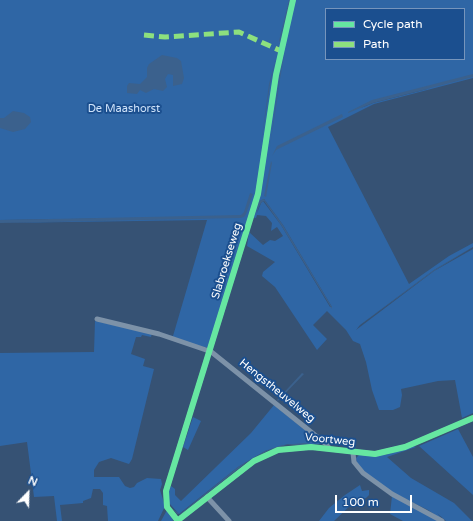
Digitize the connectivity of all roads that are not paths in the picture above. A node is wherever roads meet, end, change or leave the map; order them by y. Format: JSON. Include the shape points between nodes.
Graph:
{"nodes":[{"id":1,"x":293,"y":0,"type":"edge"},
{"id":2,"x":96,"y":319,"type":"dead end"},
{"id":3,"x":209,"y":350,"type":"junction"},
{"id":4,"x":473,"y":418,"type":"edge"},
{"id":5,"x":330,"y":450,"type":"junction"},
{"id":6,"x":353,"y":453,"type":"junction"},
{"id":7,"x":207,"y":497,"type":"junction"},
{"id":8,"x":177,"y":521,"type":"edge"},
{"id":9,"x":229,"y":521,"type":"edge"},
{"id":10,"x":442,"y":521,"type":"edge"}],
"edges":[{"from":1,"to":3,"type":"street","name":"Slabroekseweg","via":[[276,75],[258,194]]},
{"from":2,"to":3,"type":"street","name":"Hengstheuvelweg","via":[[159,334]]},
{"from":3,"to":5,"type":"street","name":"Hengstheuvelweg","via":[[326,444]]},
{"from":3,"to":8,"type":"street","name":"Slabroekseweg","via":[[166,491],[167,507]]},
{"from":4,"to":6,"type":"street","name":"Voortweg","via":[[393,451],[375,454]]},
{"from":5,"to":6,"type":"street","name":"Voortweg"},
{"from":5,"to":7,"type":"street","name":"Voortweg","via":[[311,446],[278,450],[254,461]]},
{"from":6,"to":10,"type":"street","via":[[354,462],[363,473],[392,494]]},
{"from":7,"to":8,"type":"street","name":"Voortweg"},
{"from":7,"to":9,"type":"street"}]}
